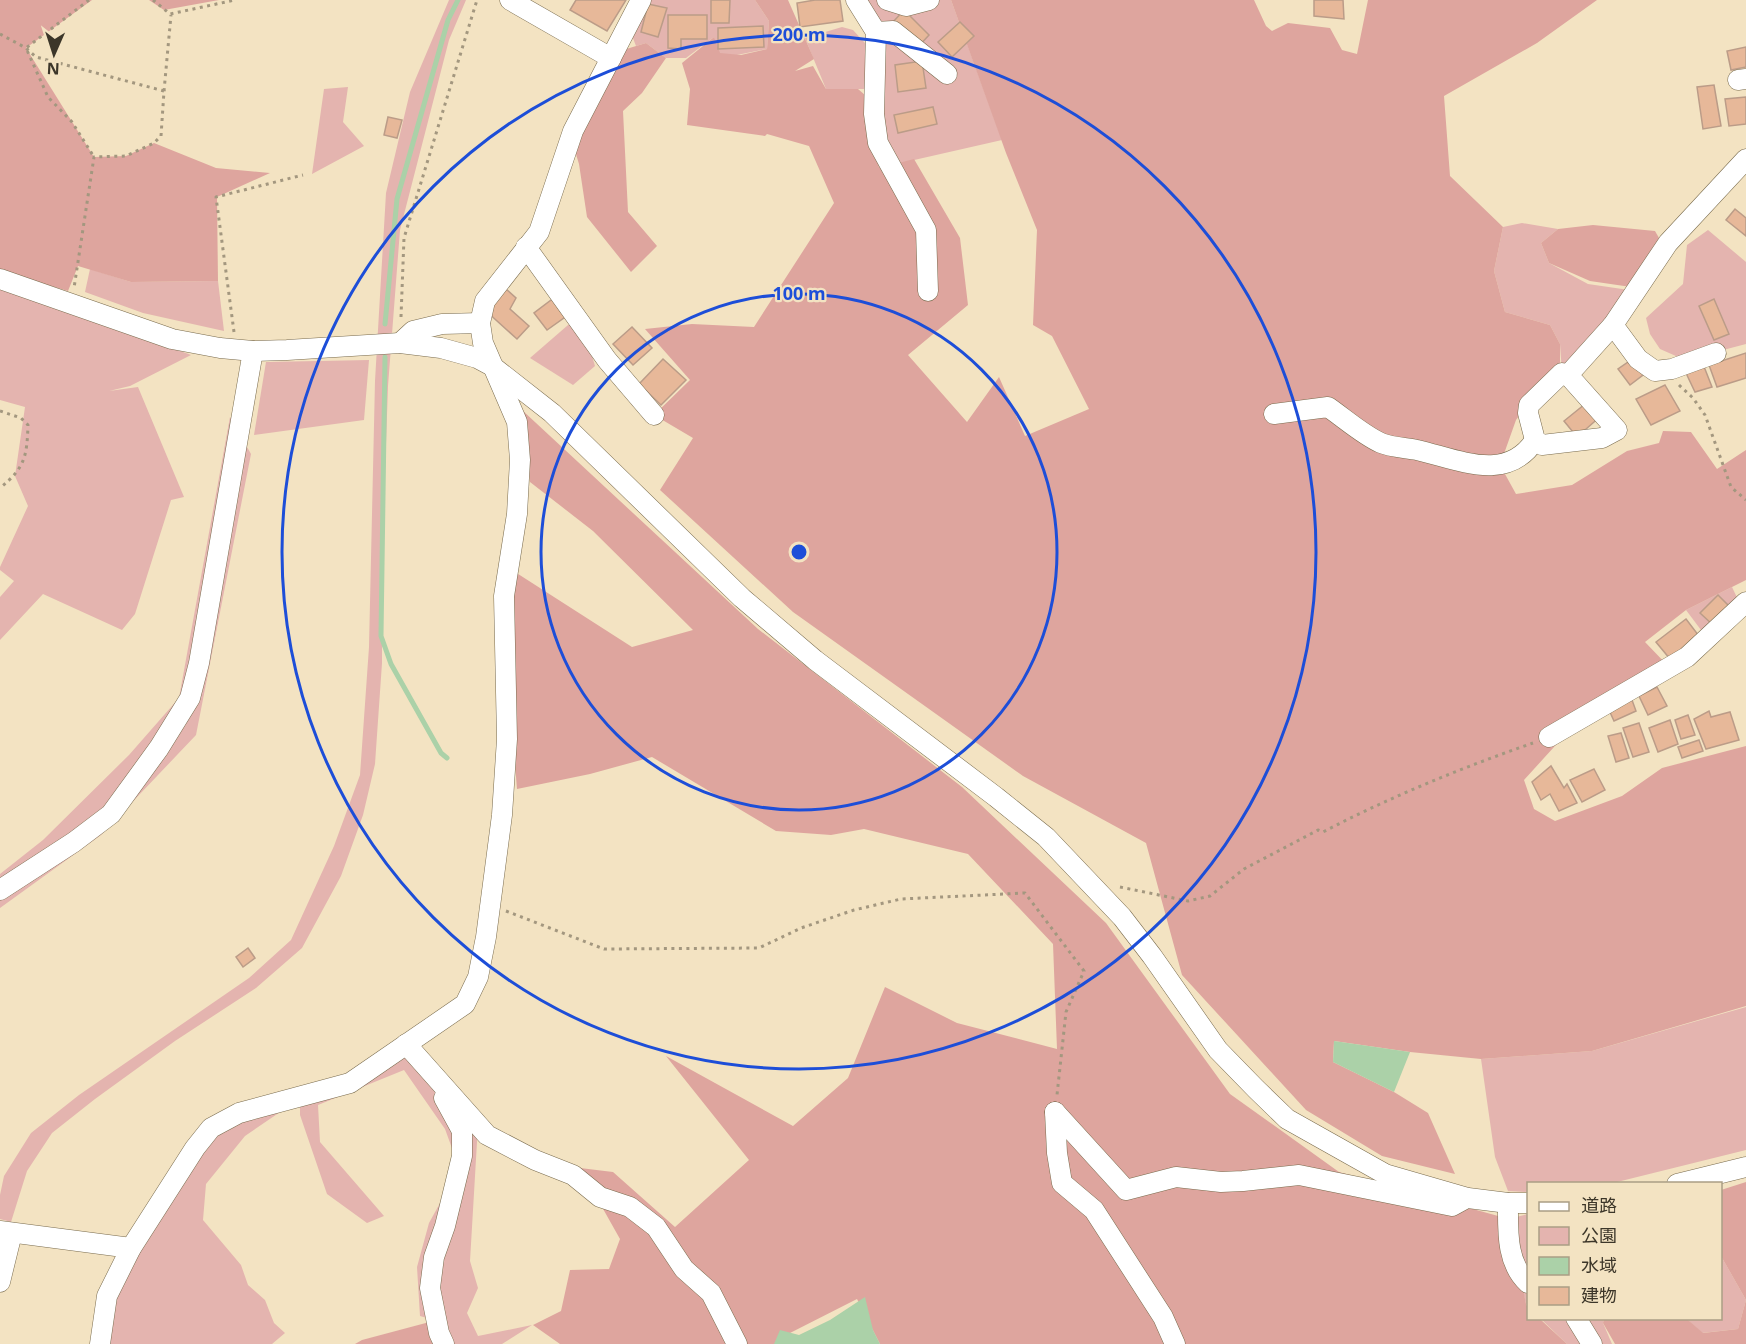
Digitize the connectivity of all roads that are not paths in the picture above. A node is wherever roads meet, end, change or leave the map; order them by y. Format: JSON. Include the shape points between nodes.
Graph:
{"nodes":[{"id":1,"x":510,"y":0,"type":"edge"},
{"id":2,"x":641,"y":0,"type":"edge"},
{"id":3,"x":856,"y":0,"type":"edge"},
{"id":4,"x":887,"y":0,"type":"edge"},
{"id":5,"x":929,"y":0,"type":"edge"},
{"id":6,"x":876,"y":32,"type":"junction"},
{"id":7,"x":611,"y":57,"type":"junction"},
{"id":8,"x":947,"y":74,"type":"dead end"},
{"id":9,"x":1744,"y":163,"type":"edge"},
{"id":10,"x":526,"y":248,"type":"junction"},
{"id":11,"x":0,"y":279,"type":"edge"},
{"id":12,"x":928,"y":291,"type":"dead end"},
{"id":13,"x":480,"y":323,"type":"junction"},
{"id":14,"x":1613,"y":325,"type":"junction"},
{"id":15,"x":400,"y":343,"type":"junction"},
{"id":16,"x":244,"y":350,"type":"junction"},
{"id":17,"x":1716,"y":353,"type":"dead end"},
{"id":18,"x":492,"y":366,"type":"junction"},
{"id":19,"x":1568,"y":375,"type":"junction"},
{"id":20,"x":1274,"y":414,"type":"dead end"},
{"id":21,"x":654,"y":415,"type":"dead end"},
{"id":22,"x":1535,"y":440,"type":"junction"},
{"id":23,"x":1746,"y":602,"type":"edge"},
{"id":24,"x":1549,"y":737,"type":"road end"},
{"id":25,"x":0,"y":890,"type":"edge"},
{"id":26,"x":406,"y":1044,"type":"junction"},
{"id":27,"x":429,"y":1069,"type":"junction"},
{"id":28,"x":1746,"y":1167,"type":"edge"},
{"id":29,"x":1685,"y":1182,"type":"edge"},
{"id":30,"x":1468,"y":1198,"type":"junction"},
{"id":31,"x":1508,"y":1203,"type":"junction"},
{"id":32,"x":1527,"y":1203,"type":"edge"},
{"id":33,"x":6,"y":1232,"type":"edge"},
{"id":34,"x":131,"y":1248,"type":"junction"},
{"id":35,"x":0,"y":1282,"type":"edge"},
{"id":36,"x":1527,"y":1282,"type":"edge"},
{"id":37,"x":1577,"y":1320,"type":"edge"},
{"id":38,"x":100,"y":1344,"type":"edge"},
{"id":39,"x":444,"y":1344,"type":"edge"},
{"id":40,"x":737,"y":1344,"type":"edge"},
{"id":41,"x":1175,"y":1344,"type":"edge"},
{"id":42,"x":1592,"y":1344,"type":"edge"}],
"edges":[{"from":1,"to":7,"type":"street"},
{"from":2,"to":7,"type":"street"},
{"from":3,"to":6,"type":"street"},
{"from":4,"to":5,"type":"street","via":[[906,6]]},
{"from":6,"to":8,"type":"street","via":[[893,31]]},
{"from":6,"to":12,"type":"street","via":[[874,114],[878,143],[926,230]]},
{"from":7,"to":10,"type":"street","via":[[573,131],[539,232]]},
{"from":9,"to":14,"type":"street","via":[[1668,243]]},
{"from":10,"to":13,"type":"street","via":[[486,301]]},
{"from":10,"to":21,"type":"street","via":[[607,360]]},
{"from":11,"to":16,"type":"street","via":[[172,339]]},
{"from":13,"to":15,"type":"street","via":[[442,324],[413,331]]},
{"from":13,"to":18,"type":"street"},
{"from":14,"to":17,"type":"street","via":[[1638,359],[1655,371]]},
{"from":14,"to":19,"type":"street"},
{"from":15,"to":16,"type":"street"},
{"from":15,"to":18,"type":"street","via":[[441,348]]},
{"from":16,"to":25,"type":"street","via":[[199,663],[190,698],[111,814]]},
{"from":18,"to":26,"type":"street","via":[[517,422],[520,460],[518,514],[504,596],[507,739],[502,815],[478,977],[465,1004]]},
{"from":18,"to":30,"type":"street","via":[[552,413],[742,598],[814,660],[1046,837],[1122,917],[1218,1050],[1287,1119],[1385,1174]]},
{"from":19,"to":22,"type":"street","via":[[1562,373],[1529,405]]},
{"from":19,"to":22,"type":"street","via":[[1617,430],[1602,438],[1542,445]]},
{"from":20,"to":22,"type":"street","via":[[1328,407],[1382,444],[1472,465],[1500,465],[1514,460],[1526,454]]},
{"from":23,"to":24,"type":"street","via":[[1687,657]]},
{"from":26,"to":27,"type":"street"},
{"from":26,"to":34,"type":"street","via":[[350,1083],[239,1113],[211,1128]]},
{"from":27,"to":39,"type":"street","via":[[462,1131],[462,1156],[434,1257],[430,1288]]},
{"from":27,"to":40,"type":"street","via":[[487,1135],[573,1175],[600,1197],[630,1207],[657,1227],[684,1269],[711,1293]]},
{"from":28,"to":29,"type":"street"},
{"from":30,"to":31,"type":"street"},
{"from":30,"to":41,"type":"street","via":[[1452,1206],[1299,1175],[1221,1182],[1176,1178],[1126,1190],[1055,1112],[1062,1183],[1094,1210],[1163,1317]]},
{"from":31,"to":32,"type":"street"},
{"from":31,"to":36,"type":"street","via":[[1508,1240],[1520,1276]]},
{"from":33,"to":34,"type":"street"},
{"from":33,"to":35,"type":"street"},
{"from":34,"to":38,"type":"street","via":[[107,1296]]},
{"from":37,"to":42,"type":"street"}]}
